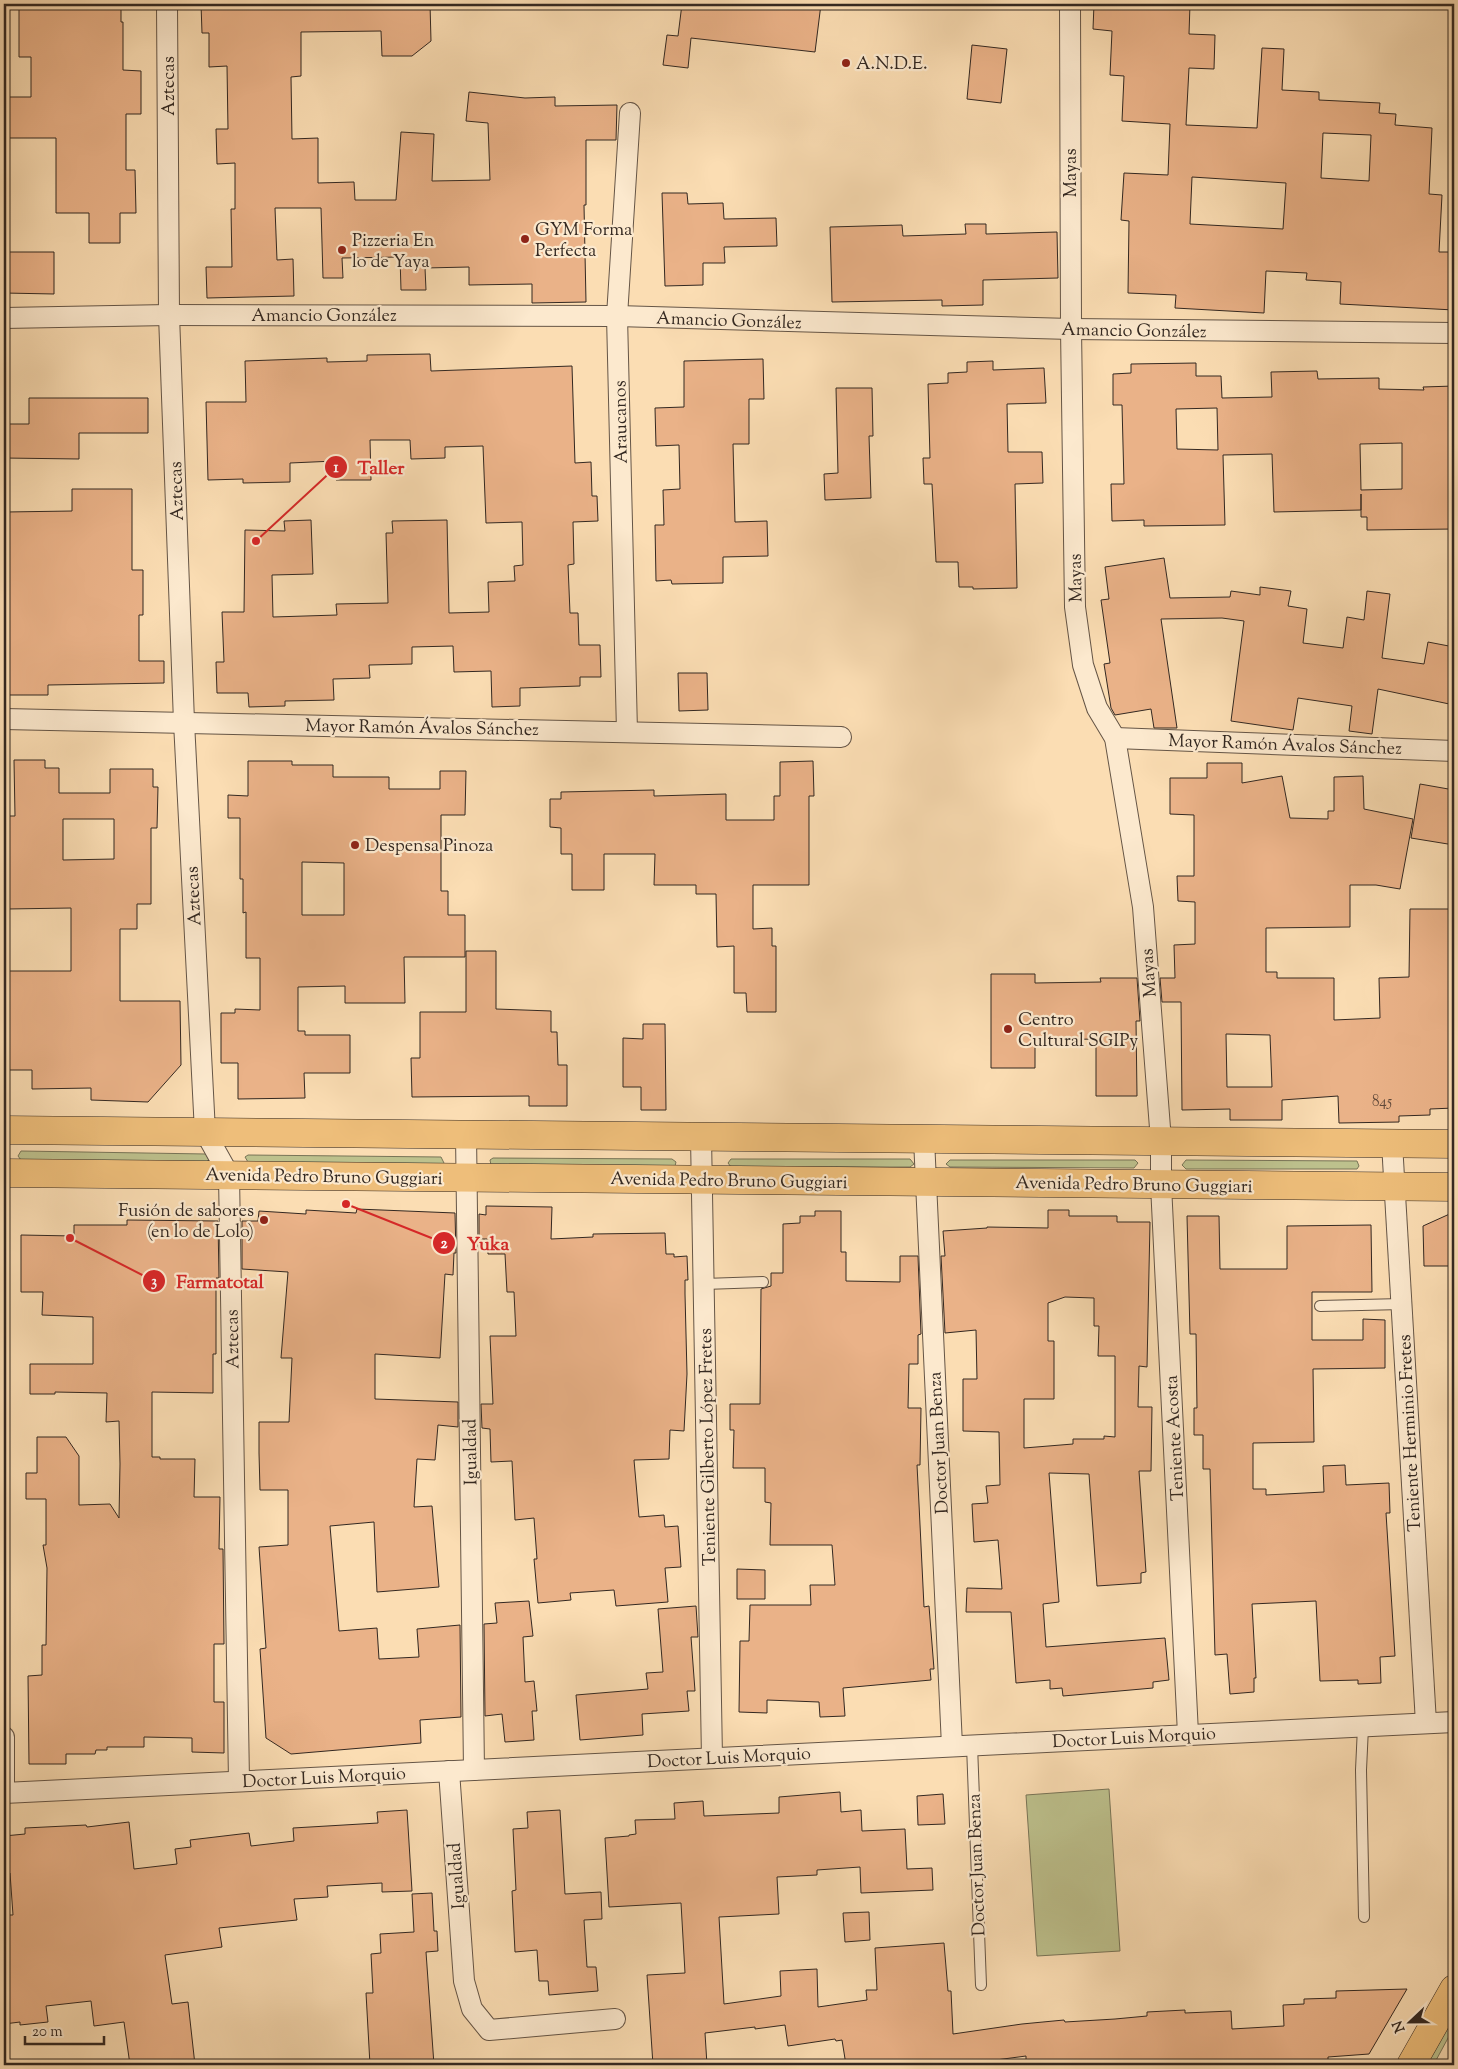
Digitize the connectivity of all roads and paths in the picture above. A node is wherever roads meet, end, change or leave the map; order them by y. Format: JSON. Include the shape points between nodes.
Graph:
{"nodes":[{"id":1,"x":167,"y":4,"type":"edge"},
{"id":2,"x":1070,"y":4,"type":"edge"},
{"id":3,"x":630,"y":113,"type":"dead end"},
{"id":4,"x":169,"y":315,"type":"junction"},
{"id":5,"x":618,"y":316,"type":"junction"},
{"id":6,"x":4,"y":318,"type":"edge"},
{"id":7,"x":1071,"y":329,"type":"junction"},
{"id":8,"x":1454,"y":333,"type":"edge"},
{"id":9,"x":4,"y":718,"type":"edge"},
{"id":10,"x":184,"y":722,"type":"junction"},
{"id":11,"x":627,"y":732,"type":"junction"},
{"id":12,"x":841,"y":737,"type":"dead end"},
{"id":13,"x":1115,"y":738,"type":"junction"},
{"id":14,"x":1454,"y":751,"type":"edge"},
{"id":15,"x":4,"y":1130,"type":"edge"},
{"id":16,"x":205,"y":1132,"type":"junction"},
{"id":17,"x":466,"y":1134,"type":"junction"},
{"id":18,"x":701,"y":1137,"type":"junction"},
{"id":19,"x":924,"y":1139,"type":"junction"},
{"id":20,"x":1161,"y":1141,"type":"junction"},
{"id":21,"x":1392,"y":1143,"type":"junction"},
{"id":22,"x":1454,"y":1144,"type":"edge"},
{"id":23,"x":4,"y":1173,"type":"edge"},
{"id":24,"x":229,"y":1175,"type":"junction"},
{"id":25,"x":466,"y":1178,"type":"junction"},
{"id":26,"x":702,"y":1180,"type":"junction"},
{"id":27,"x":926,"y":1182,"type":"junction"},
{"id":28,"x":1161,"y":1185,"type":"junction"},
{"id":29,"x":1395,"y":1187,"type":"junction"},
{"id":30,"x":1454,"y":1188,"type":"edge"},
{"id":31,"x":763,"y":1282,"type":"dead end"},
{"id":32,"x":704,"y":1284,"type":"junction"},
{"id":33,"x":1402,"y":1304,"type":"junction"},
{"id":34,"x":1320,"y":1306,"type":"dead end"},
{"id":35,"x":1454,"y":1722,"type":"edge"},
{"id":36,"x":1426,"y":1723,"type":"junction"},
{"id":37,"x":1363,"y":1727,"type":"junction"},
{"id":38,"x":1188,"y":1734,"type":"junction"},
{"id":39,"x":4,"y":1737,"type":"edge"},
{"id":40,"x":972,"y":1745,"type":"junction"},
{"id":41,"x":952,"y":1746,"type":"junction"},
{"id":42,"x":712,"y":1758,"type":"junction"},
{"id":43,"x":474,"y":1770,"type":"junction"},
{"id":44,"x":448,"y":1771,"type":"junction"},
{"id":45,"x":238,"y":1781,"type":"junction"},
{"id":46,"x":4,"y":1793,"type":"edge"},
{"id":47,"x":1364,"y":1917,"type":"dead end"},
{"id":48,"x":981,"y":1985,"type":"dead end"},
{"id":49,"x":1454,"y":1990,"type":"edge"},
{"id":50,"x":616,"y":2019,"type":"dead end"},
{"id":51,"x":1411,"y":2065,"type":"edge"}],
"edges":[{"from":1,"to":4,"type":"street","name":"Aztecas"},
{"from":2,"to":7,"type":"street","name":"Mayas"},
{"from":3,"to":5,"type":"street","name":"Araucanos"},
{"from":4,"to":5,"type":"street","name":"Amancio González"},
{"from":4,"to":6,"type":"street","name":"Amancio González"},
{"from":4,"to":10,"type":"street","name":"Aztecas"},
{"from":5,"to":7,"type":"street","name":"Amancio González"},
{"from":5,"to":11,"type":"street","name":"Araucanos"},
{"from":7,"to":8,"type":"street","name":"Amancio González"},
{"from":7,"to":13,"type":"street","name":"Mayas","via":[[1075,607],[1083,665],[1097,708]]},
{"from":9,"to":10,"type":"street","name":"Mayor Ramón Ávalos Sánchez"},
{"from":10,"to":11,"type":"street","name":"Mayor Ramón Ávalos Sánchez"},
{"from":10,"to":16,"type":"street","name":"Aztecas"},
{"from":11,"to":12,"type":"street","name":"Mayor Ramón Ávalos Sánchez"},
{"from":13,"to":14,"type":"street","name":"Mayor Ramón Ávalos Sánchez"},
{"from":13,"to":20,"type":"street","name":"Mayas","via":[[1143,907]]},
{"from":15,"to":16,"type":"main road"},
{"from":16,"to":17,"type":"main road"},
{"from":16,"to":24,"type":"street","name":"Aztecas"},
{"from":17,"to":18,"type":"main road"},
{"from":17,"to":25,"type":"street","name":"Igualdad"},
{"from":18,"to":19,"type":"main road"},
{"from":18,"to":26,"type":"street","name":"Teniente Gilberto López Fretes"},
{"from":19,"to":20,"type":"main road"},
{"from":19,"to":27,"type":"street","name":"Doctor Juan Benza"},
{"from":20,"to":21,"type":"main road"},
{"from":20,"to":28,"type":"street","name":"Teniente Acosta"},
{"from":21,"to":22,"type":"main road"},
{"from":21,"to":29,"type":"street","name":"Teniente Herminio Fretes"},
{"from":23,"to":24,"type":"main road","name":"Avenida Pedro Bruno Guggiari"},
{"from":24,"to":25,"type":"main road","name":"Avenida Pedro Bruno Guggiari"},
{"from":24,"to":45,"type":"street","name":"Aztecas"},
{"from":25,"to":26,"type":"main road","name":"Avenida Pedro Bruno Guggiari"},
{"from":25,"to":43,"type":"street","name":"Igualdad"},
{"from":26,"to":27,"type":"main road","name":"Avenida Pedro Bruno Guggiari"},
{"from":26,"to":32,"type":"street","name":"Teniente Gilberto López Fretes"},
{"from":27,"to":28,"type":"main road","name":"Avenida Pedro Bruno Guggiari"},
{"from":27,"to":41,"type":"street","name":"Doctor Juan Benza"},
{"from":28,"to":29,"type":"main road","name":"Avenida Pedro Bruno Guggiari"},
{"from":28,"to":38,"type":"street","name":"Teniente Acosta"},
{"from":29,"to":30,"type":"main road","name":"Avenida Pedro Bruno Guggiari"},
{"from":29,"to":33,"type":"street","name":"Teniente Herminio Fretes"},
{"from":31,"to":32,"type":"lane"},
{"from":32,"to":42,"type":"street","name":"Teniente Gilberto López Fretes"},
{"from":33,"to":34,"type":"lane"},
{"from":33,"to":36,"type":"street","name":"Teniente Herminio Fretes"},
{"from":35,"to":36,"type":"street","name":"Doctor Luis Morquio"},
{"from":36,"to":37,"type":"street","name":"Doctor Luis Morquio"},
{"from":37,"to":38,"type":"street","name":"Doctor Luis Morquio"},
{"from":37,"to":47,"type":"lane"},
{"from":38,"to":40,"type":"street","name":"Doctor Luis Morquio"},
{"from":39,"to":46,"type":"street"},
{"from":40,"to":41,"type":"street","name":"Doctor Luis Morquio"},
{"from":40,"to":48,"type":"lane","name":"Doctor Juan Benza"},
{"from":41,"to":42,"type":"street","name":"Doctor Luis Morquio"},
{"from":42,"to":43,"type":"street","name":"Doctor Luis Morquio"},
{"from":43,"to":44,"type":"street","name":"Doctor Luis Morquio"},
{"from":44,"to":45,"type":"street","name":"Doctor Luis Morquio"},
{"from":44,"to":50,"type":"street","name":"Igualdad","via":[[464,1981],[472,2009],[488,2030]]},
{"from":45,"to":46,"type":"street","name":"Doctor Luis Morquio"},
{"from":49,"to":51,"type":"main road"}]}
